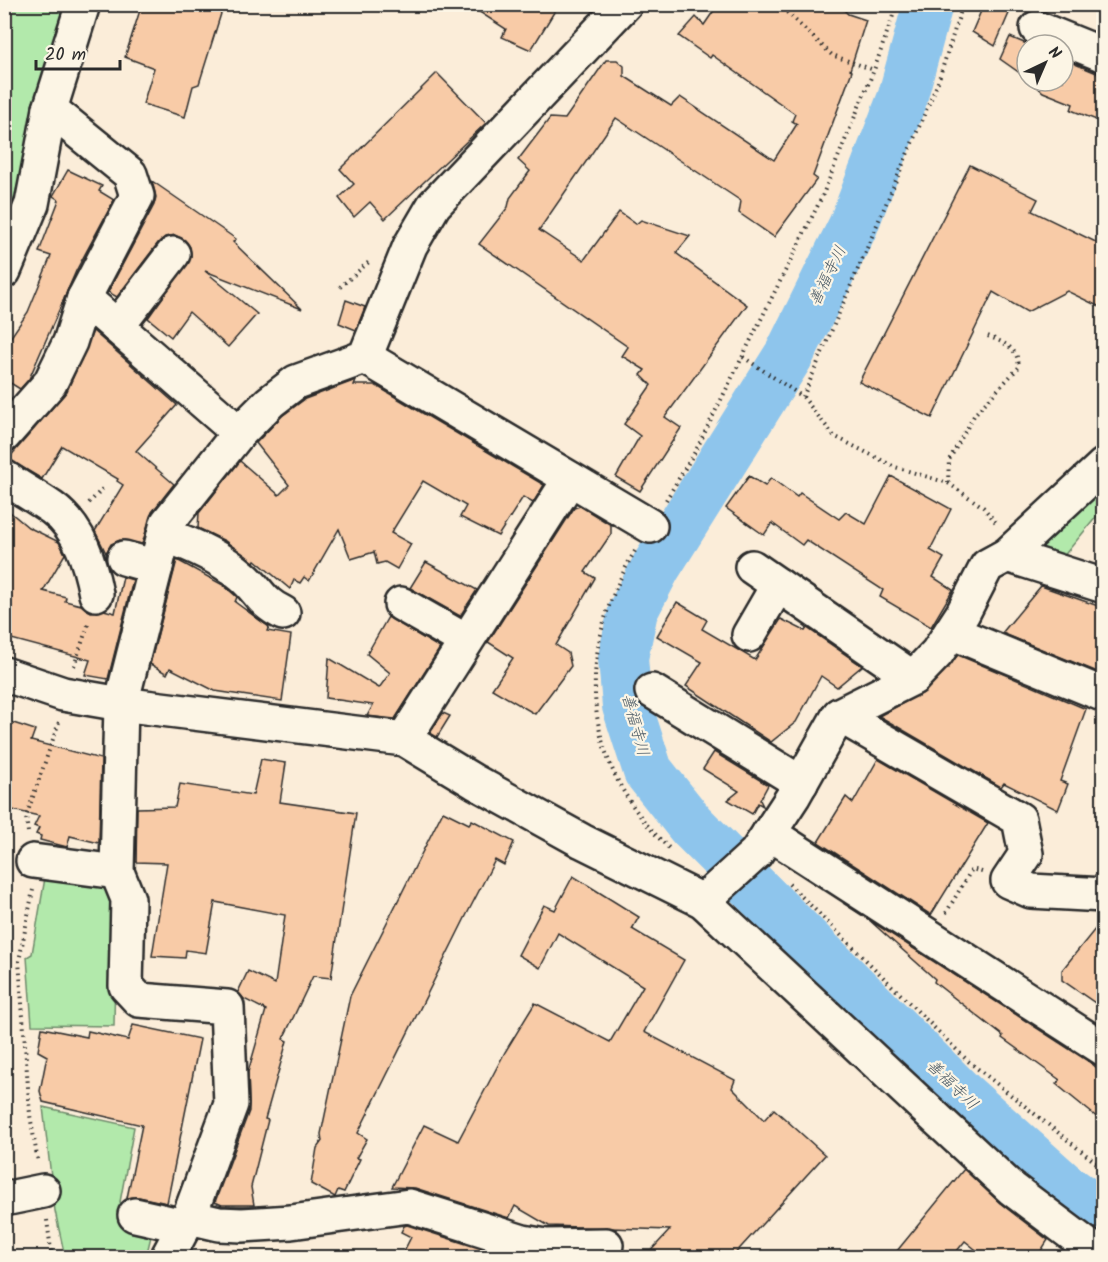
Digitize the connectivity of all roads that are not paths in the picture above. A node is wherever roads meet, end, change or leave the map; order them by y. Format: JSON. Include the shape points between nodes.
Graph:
{"nodes":[{"id":1,"x":83,"y":4,"type":"edge"},
{"id":2,"x":625,"y":4,"type":"edge"},
{"id":3,"x":1037,"y":28,"type":"dead end"},
{"id":4,"x":1104,"y":55,"type":"edge"},
{"id":5,"x":50,"y":109,"type":"junction"},
{"id":6,"x":173,"y":254,"type":"dead end"},
{"id":7,"x":4,"y":271,"type":"edge"},
{"id":8,"x":84,"y":298,"type":"junction"},
{"id":9,"x":117,"y":327,"type":"junction"},
{"id":10,"x":364,"y":357,"type":"junction"},
{"id":11,"x":239,"y":433,"type":"junction"},
{"id":12,"x":4,"y":435,"type":"edge"},
{"id":13,"x":1104,"y":465,"type":"edge"},
{"id":14,"x":4,"y":477,"type":"edge"},
{"id":15,"x":570,"y":479,"type":"junction"},
{"id":16,"x":650,"y":526,"type":"road end"},
{"id":17,"x":164,"y":535,"type":"junction"},
{"id":18,"x":1006,"y":555,"type":"junction"},
{"id":19,"x":124,"y":558,"type":"dead end"},
{"id":20,"x":156,"y":567,"type":"junction"},
{"id":21,"x":1104,"y":586,"type":"edge"},
{"id":22,"x":96,"y":594,"type":"dead end"},
{"id":23,"x":400,"y":604,"type":"dead end"},
{"id":24,"x":283,"y":614,"type":"dead end"},
{"id":25,"x":951,"y":632,"type":"junction"},
{"id":26,"x":749,"y":634,"type":"dead end"},
{"id":27,"x":466,"y":641,"type":"junction"},
{"id":28,"x":4,"y":674,"type":"edge"},
{"id":29,"x":913,"y":678,"type":"junction"},
{"id":30,"x":652,"y":691,"type":"dead end"},
{"id":31,"x":1102,"y":694,"type":"edge"},
{"id":32,"x":121,"y":704,"type":"junction"},
{"id":33,"x":839,"y":715,"type":"junction"},
{"id":34,"x":404,"y":739,"type":"junction"},
{"id":35,"x":801,"y":783,"type":"junction"},
{"id":36,"x":763,"y":843,"type":"junction"},
{"id":37,"x":33,"y":861,"type":"road end"},
{"id":38,"x":117,"y":872,"type":"junction"},
{"id":39,"x":1104,"y":895,"type":"edge"},
{"id":40,"x":709,"y":896,"type":"junction"},
{"id":41,"x":1104,"y":1049,"type":"edge"},
{"id":42,"x":43,"y":1191,"type":"road end"},
{"id":43,"x":4,"y":1198,"type":"edge"},
{"id":44,"x":135,"y":1215,"type":"dead end"},
{"id":45,"x":186,"y":1222,"type":"junction"},
{"id":46,"x":606,"y":1245,"type":"dead end"},
{"id":47,"x":1097,"y":1252,"type":"edge"},
{"id":48,"x":167,"y":1257,"type":"edge"}],
"edges":[{"from":1,"to":5,"type":"street"},
{"from":2,"to":10,"type":"street","via":[[434,205],[410,246]]},
{"from":3,"to":4,"type":"street"},
{"from":5,"to":7,"type":"street","via":[[32,204]]},
{"from":5,"to":8,"type":"street","via":[[130,174],[137,196]]},
{"from":6,"to":9,"type":"street"},
{"from":8,"to":9,"type":"street"},
{"from":8,"to":12,"type":"street","via":[[70,342],[50,383]]},
{"from":9,"to":11,"type":"street"},
{"from":10,"to":11,"type":"street","via":[[296,382]]},
{"from":10,"to":15,"type":"street"},
{"from":11,"to":17,"type":"street","via":[[167,523]]},
{"from":13,"to":18,"type":"street"},
{"from":14,"to":22,"type":"street","via":[[54,510],[74,533],[90,564]]},
{"from":15,"to":16,"type":"street"},
{"from":15,"to":27,"type":"street"},
{"from":17,"to":20,"type":"street"},
{"from":17,"to":24,"type":"street","via":[[189,543],[243,576],[267,605]]},
{"from":18,"to":21,"type":"street"},
{"from":18,"to":25,"type":"street","via":[[987,566]]},
{"from":19,"to":20,"type":"street"},
{"from":20,"to":32,"type":"street"},
{"from":23,"to":27,"type":"street"},
{"from":25,"to":29,"type":"street","via":[[938,653]]},
{"from":25,"to":31,"type":"street"},
{"from":26,"to":29,"type":"street","via":[[765,576]]},
{"from":27,"to":34,"type":"street"},
{"from":28,"to":32,"type":"street","via":[[63,694]]},
{"from":29,"to":33,"type":"street"},
{"from":30,"to":35,"type":"street"},
{"from":32,"to":34,"type":"street"},
{"from":32,"to":38,"type":"street"},
{"from":33,"to":35,"type":"street"},
{"from":33,"to":39,"type":"street","via":[[1019,819],[1026,854],[1008,881],[1031,891]]},
{"from":34,"to":40,"type":"street","via":[[582,841]]},
{"from":35,"to":36,"type":"street"},
{"from":36,"to":40,"type":"street"},
{"from":36,"to":41,"type":"street","via":[[931,938]]},
{"from":37,"to":38,"type":"street"},
{"from":38,"to":45,"type":"street","via":[[128,899],[126,986],[139,1000],[227,1007],[231,1104]]},
{"from":40,"to":47,"type":"street","via":[[1011,1188]]},
{"from":42,"to":43,"type":"street"},
{"from":44,"to":45,"type":"street"},
{"from":45,"to":46,"type":"street","via":[[242,1226],[409,1206],[523,1242],[546,1246]]},
{"from":45,"to":48,"type":"street"}]}
